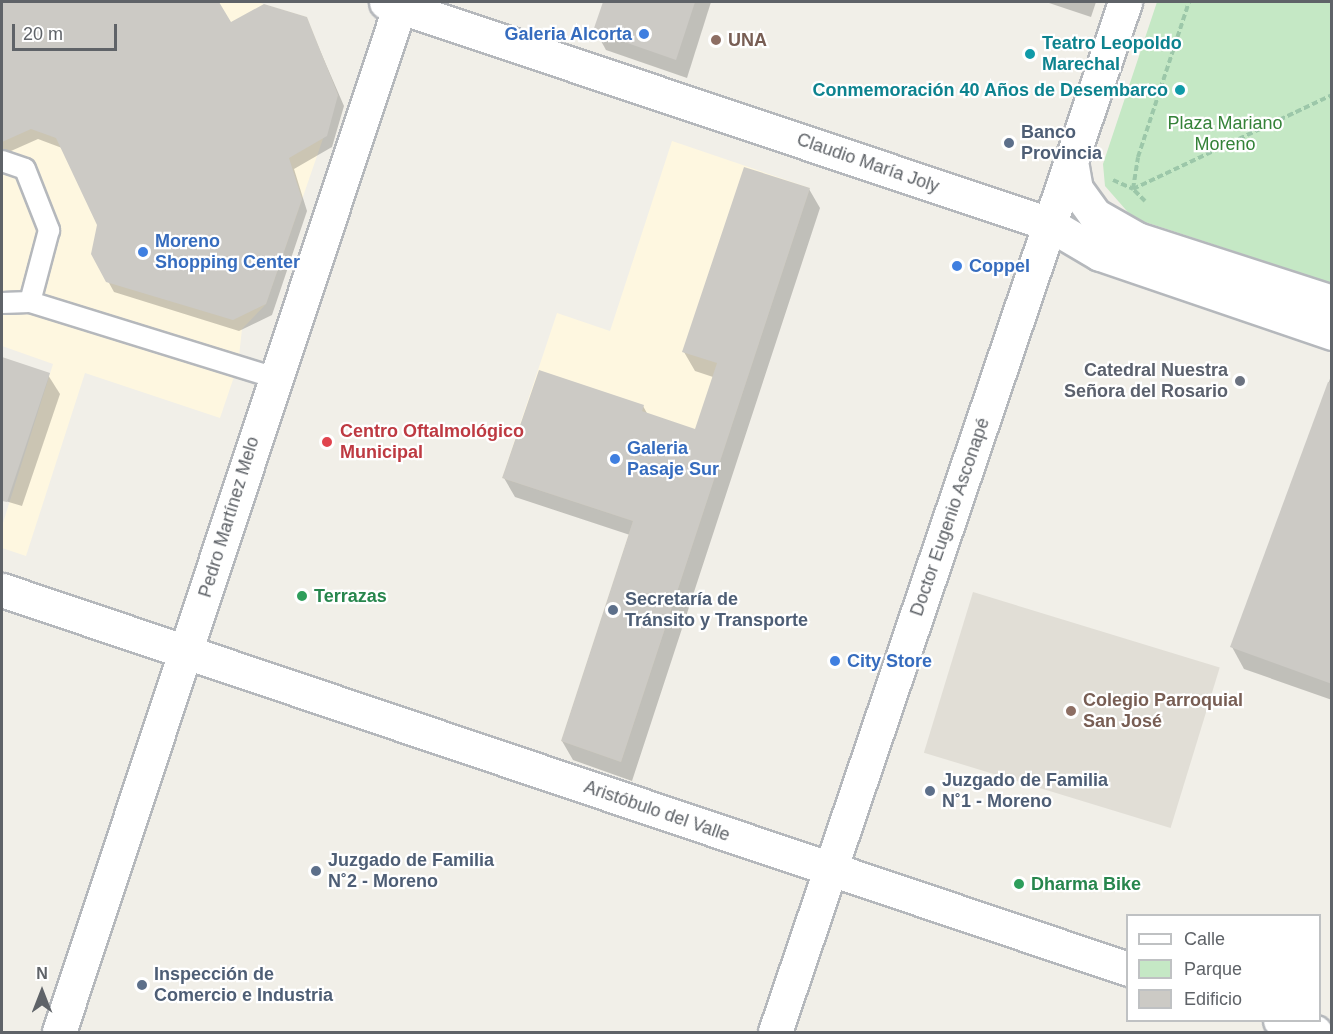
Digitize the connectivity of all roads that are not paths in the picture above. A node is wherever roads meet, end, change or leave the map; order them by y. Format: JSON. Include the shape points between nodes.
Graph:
{"nodes":[{"id":1,"x":1125,"y":2,"type":"edge"},
{"id":2,"x":395,"y":3,"type":"edge"},
{"id":3,"x":2,"y":161,"type":"edge"},
{"id":4,"x":1071,"y":161,"type":"junction"},
{"id":5,"x":1049,"y":224,"type":"junction"},
{"id":6,"x":30,"y":302,"type":"junction"},
{"id":7,"x":1332,"y":302,"type":"edge"},
{"id":8,"x":2,"y":303,"type":"edge"},
{"id":9,"x":1332,"y":333,"type":"edge"},
{"id":10,"x":272,"y":377,"type":"junction"},
{"id":11,"x":2,"y":590,"type":"edge"},
{"id":12,"x":188,"y":652,"type":"junction"},
{"id":13,"x":830,"y":869,"type":"junction"},
{"id":14,"x":1126,"y":968,"type":"edge"},
{"id":15,"x":1286,"y":1022,"type":"edge"},
{"id":16,"x":59,"y":1032,"type":"edge"},
{"id":17,"x":775,"y":1032,"type":"edge"},
{"id":18,"x":1316,"y":1032,"type":"edge"}],
"edges":[{"from":1,"to":4,"type":"street","name":"Doctor Eugenio Asconapé"},
{"from":2,"to":5,"type":"street","name":"Claudio María Joly"},
{"from":2,"to":10,"type":"street","name":"Pedro Martínez Melo"},
{"from":3,"to":6,"type":"lane","via":[[25,170],[49,230]]},
{"from":4,"to":5,"type":"street","name":"Doctor Eugenio Asconapé"},
{"from":4,"to":7,"type":"street","via":[[1076,189],[1095,215],[1137,239]]},
{"from":5,"to":9,"type":"street","name":"Claudio María Joly","via":[[1100,254]]},
{"from":5,"to":13,"type":"street","name":"Doctor Eugenio Asconapé"},
{"from":6,"to":8,"type":"lane"},
{"from":6,"to":10,"type":"lane"},
{"from":10,"to":12,"type":"street","name":"Pedro Martínez Melo"},
{"from":11,"to":12,"type":"street","name":"Aristóbulo del Valle"},
{"from":12,"to":13,"type":"street","name":"Aristóbulo del Valle"},
{"from":12,"to":16,"type":"street","name":"Pedro Martínez Melo"},
{"from":13,"to":14,"type":"street","name":"Aristóbulo del Valle"},
{"from":13,"to":17,"type":"street","name":"Doctor Eugenio Asconapé"},
{"from":15,"to":18,"type":"street"}]}
